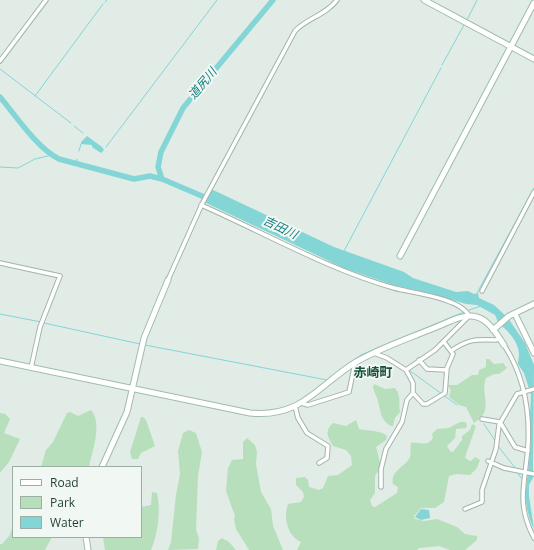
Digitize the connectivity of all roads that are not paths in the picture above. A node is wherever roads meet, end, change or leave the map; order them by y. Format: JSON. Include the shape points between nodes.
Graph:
{"nodes":[{"id":1,"x":46,"y":0,"type":"edge"},
{"id":2,"x":337,"y":0,"type":"edge"},
{"id":3,"x":424,"y":0,"type":"edge"},
{"id":4,"x":534,"y":3,"type":"edge"},
{"id":5,"x":511,"y":46,"type":"junction"},
{"id":6,"x":534,"y":59,"type":"edge"},
{"id":7,"x":0,"y":61,"type":"edge"},
{"id":8,"x":534,"y":192,"type":"edge"},
{"id":9,"x":202,"y":204,"type":"junction"},
{"id":10,"x":400,"y":256,"type":"dead end"},
{"id":11,"x":0,"y":263,"type":"edge"},
{"id":12,"x":168,"y":280,"type":"joint"},
{"id":13,"x":482,"y":292,"type":"dead end"},
{"id":14,"x":534,"y":304,"type":"edge"},
{"id":15,"x":512,"y":315,"type":"junction"},
{"id":16,"x":469,"y":316,"type":"junction"},
{"id":17,"x":494,"y":329,"type":"junction"},
{"id":18,"x":500,"y":338,"type":"junction"},
{"id":19,"x":444,"y":342,"type":"junction"},
{"id":20,"x":504,"y":345,"type":"joint"},
{"id":21,"x":451,"y":350,"type":"junction"},
{"id":22,"x":374,"y":353,"type":"junction"},
{"id":23,"x":534,"y":353,"type":"edge"},
{"id":24,"x":419,"y":360,"type":"junction"},
{"id":25,"x":0,"y":362,"type":"edge"},
{"id":26,"x":355,"y":363,"type":"junction"},
{"id":27,"x":31,"y":368,"type":"junction"},
{"id":28,"x":407,"y":369,"type":"junction"},
{"id":29,"x":446,"y":370,"type":"junction"},
{"id":30,"x":132,"y":389,"type":"junction"},
{"id":31,"x":534,"y":389,"type":"edge"},
{"id":32,"x":525,"y":392,"type":"junction"},
{"id":33,"x":412,"y":393,"type":"junction"},
{"id":34,"x":301,"y":403,"type":"junction"},
{"id":35,"x":295,"y":406,"type":"junction"},
{"id":36,"x":482,"y":419,"type":"dead end"},
{"id":37,"x":500,"y":422,"type":"junction"},
{"id":38,"x":528,"y":451,"type":"junction"},
{"id":39,"x":490,"y":462,"type":"junction"},
{"id":40,"x":319,"y":463,"type":"dead end"},
{"id":41,"x":102,"y":466,"type":"edge"},
{"id":42,"x":525,"y":472,"type":"junction"},
{"id":43,"x":534,"y":474,"type":"edge"},
{"id":44,"x":381,"y":487,"type":"dead end"},
{"id":45,"x":465,"y":509,"type":"dead end"},
{"id":46,"x":86,"y":538,"type":"edge"},
{"id":47,"x":534,"y":538,"type":"edge"},
{"id":48,"x":88,"y":550,"type":"edge"}],
"edges":[{"from":1,"to":7,"type":"street"},
{"from":2,"to":9,"type":"street","via":[[331,7],[295,31]]},
{"from":3,"to":5,"type":"street"},
{"from":4,"to":5,"type":"street"},
{"from":5,"to":6,"type":"street"},
{"from":5,"to":10,"type":"street"},
{"from":8,"to":13,"type":"street"},
{"from":9,"to":12,"type":"street"},
{"from":9,"to":16,"type":"street","via":[[369,281],[449,302],[465,309]]},
{"from":11,"to":27,"type":"street","via":[[60,276],[40,327]]},
{"from":12,"to":30,"type":"street","via":[[144,338]]},
{"from":14,"to":15,"type":"street"},
{"from":15,"to":17,"type":"street"},
{"from":15,"to":23,"type":"street"},
{"from":16,"to":17,"type":"street","via":[[480,318]]},
{"from":16,"to":19,"type":"street"},
{"from":16,"to":22,"type":"street"},
{"from":17,"to":18,"type":"street"},
{"from":18,"to":20,"type":"street"},
{"from":18,"to":21,"type":"street","via":[[464,342]]},
{"from":19,"to":21,"type":"street"},
{"from":19,"to":24,"type":"street"},
{"from":20,"to":32,"type":"street"},
{"from":21,"to":29,"type":"street","via":[[453,358]]},
{"from":22,"to":26,"type":"street"},
{"from":22,"to":28,"type":"street"},
{"from":24,"to":28,"type":"street"},
{"from":24,"to":29,"type":"street","via":[[427,370]]},
{"from":25,"to":27,"type":"street"},
{"from":26,"to":34,"type":"street"},
{"from":26,"to":34,"type":"street","via":[[349,392],[308,404]]},
{"from":27,"to":30,"type":"street"},
{"from":28,"to":33,"type":"street","via":[[412,383]]},
{"from":29,"to":33,"type":"street","via":[[443,394],[425,405]]},
{"from":30,"to":35,"type":"street","via":[[250,413],[270,414]]},
{"from":30,"to":41,"type":"street","via":[[123,421]]},
{"from":31,"to":32,"type":"street"},
{"from":32,"to":37,"type":"street","via":[[518,394]]},
{"from":32,"to":38,"type":"street"},
{"from":33,"to":44,"type":"street","via":[[407,400],[402,422],[386,449]]},
{"from":34,"to":35,"type":"street"},
{"from":35,"to":40,"type":"street","via":[[298,418],[307,433],[328,446],[327,458]]},
{"from":36,"to":37,"type":"street"},
{"from":37,"to":38,"type":"street","via":[[515,447]]},
{"from":37,"to":39,"type":"street","via":[[497,443]]},
{"from":38,"to":42,"type":"street"},
{"from":39,"to":42,"type":"street"},
{"from":39,"to":45,"type":"street","via":[[482,490],[482,503]]},
{"from":42,"to":43,"type":"street"},
{"from":42,"to":47,"type":"street","via":[[523,510]]},
{"from":46,"to":48,"type":"street"}]}
